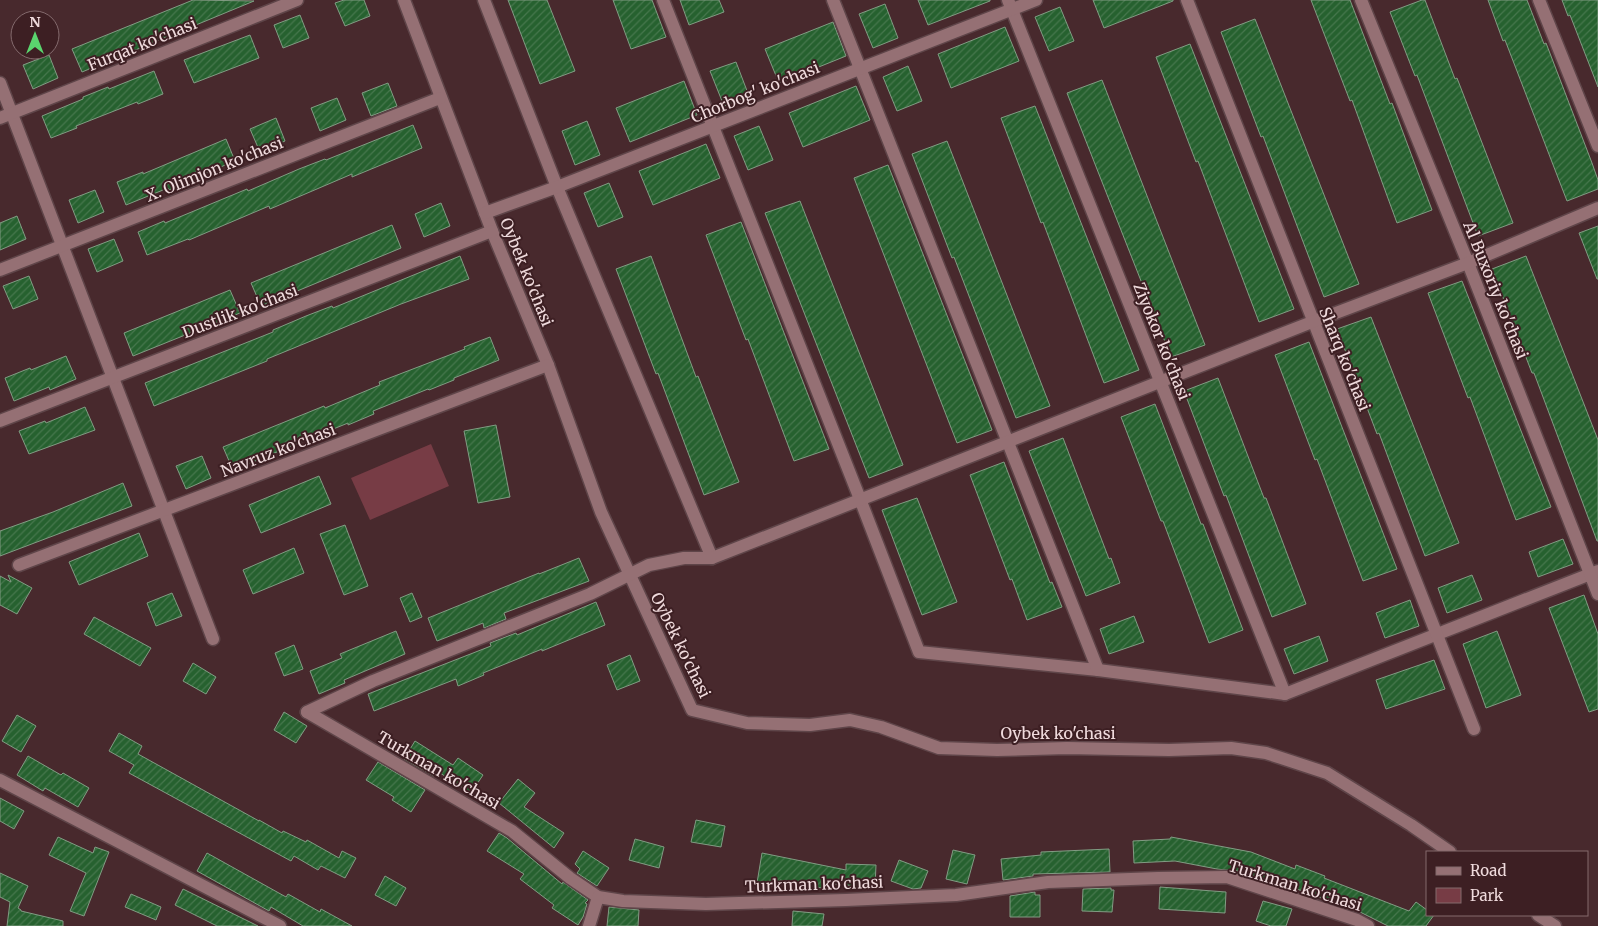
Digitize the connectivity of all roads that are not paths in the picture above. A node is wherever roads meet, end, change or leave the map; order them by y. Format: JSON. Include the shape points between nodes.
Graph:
{"nodes":[{"id":1,"x":297,"y":0,"type":"edge"},
{"id":2,"x":404,"y":0,"type":"edge"},
{"id":3,"x":484,"y":0,"type":"edge"},
{"id":4,"x":663,"y":0,"type":"edge"},
{"id":5,"x":834,"y":0,"type":"edge"},
{"id":6,"x":1036,"y":0,"type":"edge"},
{"id":7,"x":1187,"y":0,"type":"edge"},
{"id":8,"x":1361,"y":0,"type":"edge"},
{"id":9,"x":1539,"y":0,"type":"edge"},
{"id":10,"x":1010,"y":5,"type":"edge"},
{"id":11,"x":861,"y":68,"type":"junction"},
{"id":12,"x":0,"y":83,"type":"edge"},
{"id":13,"x":440,"y":98,"type":"junction"},
{"id":14,"x":6,"y":115,"type":"edge"},
{"id":15,"x":713,"y":126,"type":"junction"},
{"id":16,"x":1598,"y":146,"type":"edge"},
{"id":17,"x":557,"y":187,"type":"junction"},
{"id":18,"x":1598,"y":208,"type":"edge"},
{"id":19,"x":485,"y":213,"type":"junction"},
{"id":20,"x":492,"y":231,"type":"junction"},
{"id":21,"x":63,"y":246,"type":"junction"},
{"id":22,"x":1468,"y":262,"type":"junction"},
{"id":23,"x":0,"y":270,"type":"edge"},
{"id":24,"x":1312,"y":322,"type":"junction"},
{"id":25,"x":548,"y":365,"type":"junction"},
{"id":26,"x":113,"y":377,"type":"junction"},
{"id":27,"x":1161,"y":382,"type":"junction"},
{"id":28,"x":0,"y":421,"type":"edge"},
{"id":29,"x":1007,"y":441,"type":"junction"},
{"id":30,"x":860,"y":499,"type":"junction"},
{"id":31,"x":164,"y":510,"type":"junction"},
{"id":32,"x":712,"y":558,"type":"junction"},
{"id":33,"x":19,"y":565,"type":"dead end"},
{"id":34,"x":1594,"y":573,"type":"edge"},
{"id":35,"x":630,"y":575,"type":"junction"},
{"id":36,"x":1598,"y":594,"type":"edge"},
{"id":37,"x":1437,"y":634,"type":"junction"},
{"id":38,"x":213,"y":639,"type":"dead end"},
{"id":39,"x":1098,"y":670,"type":"junction"},
{"id":40,"x":1285,"y":694,"type":"junction"},
{"id":41,"x":1474,"y":729,"type":"dead end"},
{"id":42,"x":0,"y":780,"type":"edge"},
{"id":43,"x":1449,"y":851,"type":"edge"},
{"id":44,"x":598,"y":897,"type":"junction"},
{"id":45,"x":1540,"y":916,"type":"edge"},
{"id":46,"x":280,"y":926,"type":"edge"},
{"id":47,"x":589,"y":926,"type":"edge"},
{"id":48,"x":1368,"y":926,"type":"edge"},
{"id":49,"x":1556,"y":926,"type":"edge"}],
"edges":[{"from":1,"to":14,"type":"street","name":"Furqat ko'chasi"},
{"from":2,"to":13,"type":"street","name":"Oybek ko'chasi"},
{"from":3,"to":17,"type":"street"},
{"from":4,"to":15,"type":"street"},
{"from":5,"to":11,"type":"street"},
{"from":6,"to":10,"type":"street","name":"Chorbog' ko'chasi"},
{"from":7,"to":24,"type":"street","name":"Sharq ko'chasi"},
{"from":8,"to":22,"type":"street","name":"Al Buxoriy ko'chasi"},
{"from":9,"to":16,"type":"street"},
{"from":10,"to":11,"type":"street","name":"Chorbog' ko'chasi"},
{"from":10,"to":27,"type":"street","name":"Ziyokor ko'chasi"},
{"from":11,"to":15,"type":"street","name":"Chorbog' ko'chasi"},
{"from":11,"to":29,"type":"street"},
{"from":12,"to":14,"type":"street"},
{"from":13,"to":19,"type":"street","name":"Oybek ko'chasi"},
{"from":13,"to":21,"type":"street","name":"X. Olimjon ko'chasi"},
{"from":14,"to":21,"type":"street"},
{"from":15,"to":17,"type":"street","name":"Chorbog' ko'chasi"},
{"from":15,"to":30,"type":"street"},
{"from":17,"to":19,"type":"street","name":"Chorbog' ko'chasi"},
{"from":17,"to":32,"type":"street"},
{"from":18,"to":22,"type":"street"},
{"from":19,"to":20,"type":"street","name":"Oybek ko'chasi"},
{"from":20,"to":25,"type":"street","name":"Oybek ko'chasi"},
{"from":20,"to":26,"type":"street","name":"Dustlik ko'chasi"},
{"from":21,"to":23,"type":"street","name":"X. Olimjon ko'chasi"},
{"from":21,"to":26,"type":"street"},
{"from":22,"to":24,"type":"street"},
{"from":22,"to":34,"type":"street","name":"Al Buxoriy ko'chasi"},
{"from":24,"to":27,"type":"street"},
{"from":24,"to":37,"type":"street","name":"Sharq ko'chasi"},
{"from":25,"to":31,"type":"street","name":"Navruz ko'chasi"},
{"from":25,"to":35,"type":"street","name":"Oybek ko'chasi","via":[[601,512]]},
{"from":26,"to":28,"type":"street","name":"Dustlik ko'chasi"},
{"from":26,"to":31,"type":"street"},
{"from":27,"to":29,"type":"street"},
{"from":27,"to":40,"type":"street","name":"Ziyokor ko'chasi"},
{"from":29,"to":30,"type":"street"},
{"from":29,"to":39,"type":"street"},
{"from":30,"to":32,"type":"street"},
{"from":30,"to":39,"type":"street","via":[[919,652]]},
{"from":31,"to":33,"type":"street","name":"Navruz ko'chasi"},
{"from":31,"to":38,"type":"street"},
{"from":32,"to":35,"type":"street","via":[[684,558],[649,566]]},
{"from":34,"to":36,"type":"street","name":"Al Buxoriy ko'chasi"},
{"from":34,"to":37,"type":"street"},
{"from":35,"to":43,"type":"street","name":"Oybek ko'chasi","via":[[692,710],[747,723],[810,725],[850,720],[939,748],[1231,748],[1266,753],[1327,773]]},
{"from":35,"to":44,"type":"street","name":"Turkman ko'chasi","via":[[373,681],[307,712],[512,831]]},
{"from":37,"to":40,"type":"street"},
{"from":37,"to":41,"type":"street","name":"Sharq ko'chasi"},
{"from":39,"to":40,"type":"street"},
{"from":42,"to":46,"type":"street"},
{"from":44,"to":47,"type":"street"},
{"from":44,"to":48,"type":"street","name":"Turkman ko'chasi","via":[[706,904],[956,895],[1048,882],[1227,878]]},
{"from":45,"to":49,"type":"street"}]}
